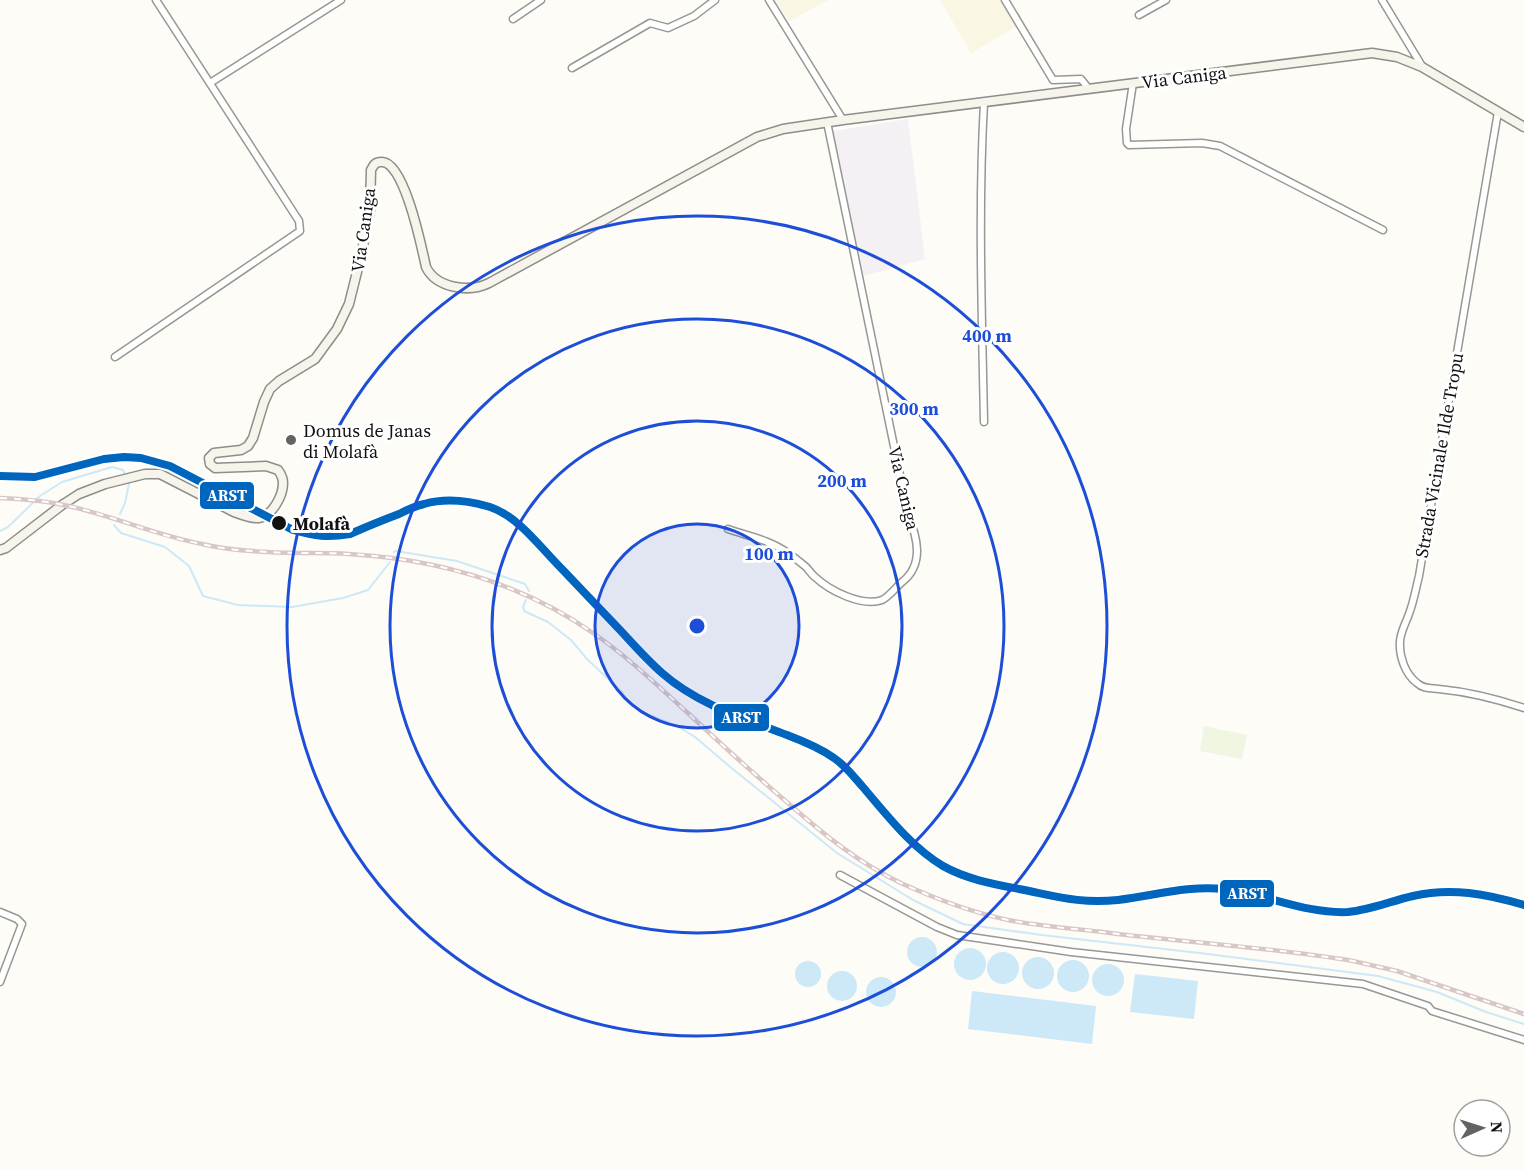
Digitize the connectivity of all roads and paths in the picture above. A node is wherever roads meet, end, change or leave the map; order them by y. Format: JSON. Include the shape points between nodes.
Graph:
{"nodes":[{"id":1,"x":156,"y":0,"type":"edge"},
{"id":2,"x":341,"y":0,"type":"edge"},
{"id":3,"x":541,"y":0,"type":"edge"},
{"id":4,"x":716,"y":0,"type":"edge"},
{"id":5,"x":769,"y":0,"type":"edge"},
{"id":6,"x":1005,"y":0,"type":"edge"},
{"id":7,"x":1166,"y":0,"type":"edge"},
{"id":8,"x":1382,"y":0,"type":"edge"},
{"id":9,"x":1139,"y":15,"type":"dead end"},
{"id":10,"x":513,"y":19,"type":"dead end"},
{"id":11,"x":1422,"y":67,"type":"junction"},
{"id":12,"x":572,"y":68,"type":"dead end"},
{"id":13,"x":210,"y":83,"type":"junction"},
{"id":14,"x":1132,"y":83,"type":"junction"},
{"id":15,"x":1089,"y":89,"type":"junction"},
{"id":16,"x":984,"y":103,"type":"junction"},
{"id":17,"x":1498,"y":112,"type":"junction"},
{"id":18,"x":843,"y":120,"type":"junction"},
{"id":19,"x":827,"y":122,"type":"junction"},
{"id":20,"x":1524,"y":127,"type":"edge"},
{"id":21,"x":1383,"y":230,"type":"dead end"},
{"id":22,"x":115,"y":357,"type":"dead end"},
{"id":23,"x":984,"y":422,"type":"dead end"},
{"id":24,"x":728,"y":530,"type":"dead end"},
{"id":25,"x":0,"y":550,"type":"edge"},
{"id":26,"x":1524,"y":708,"type":"edge"},
{"id":27,"x":840,"y":875,"type":"dead end"},
{"id":28,"x":0,"y":912,"type":"edge"},
{"id":29,"x":0,"y":982,"type":"edge"},
{"id":30,"x":1524,"y":1040,"type":"edge"}],
"edges":[{"from":1,"to":13,"type":"street"},
{"from":2,"to":13,"type":"street"},
{"from":3,"to":10,"type":"street"},
{"from":4,"to":12,"type":"street","via":[[668,28],[650,23]]},
{"from":5,"to":18,"type":"street"},
{"from":6,"to":15,"type":"street","via":[[1053,80],[1082,79]]},
{"from":7,"to":9,"type":"street"},
{"from":8,"to":11,"type":"street"},
{"from":11,"to":14,"type":"street","name":"Via Caniga","via":[[1372,53]]},
{"from":11,"to":17,"type":"street","name":"Via Caniga"},
{"from":13,"to":22,"type":"street","via":[[299,221],[300,231]]},
{"from":14,"to":15,"type":"street","name":"Via Caniga"},
{"from":14,"to":21,"type":"street","via":[[1126,129],[1130,145],[1220,146]]},
{"from":15,"to":16,"type":"street","name":"Via Caniga"},
{"from":16,"to":18,"type":"street","name":"Via Caniga"},
{"from":16,"to":23,"type":"street"},
{"from":17,"to":20,"type":"street","name":"Via Caniga"},
{"from":17,"to":26,"type":"street","name":"Strada Vicinale Ilde Tropu","via":[[1419,576],[1400,649],[1407,670],[1425,688],[1488,696]]},
{"from":18,"to":19,"type":"street","name":"Via Caniga"},
{"from":19,"to":24,"type":"street","name":"Via Caniga","via":[[917,558],[906,579],[885,599],[863,602],[815,578],[786,551]]},
{"from":19,"to":25,"type":"street","name":"Via Caniga","via":[[757,137],[478,287],[453,286],[432,277],[396,172],[389,163],[375,164],[358,268],[349,304],[337,329],[315,359],[270,389],[248,446],[214,453],[209,458],[215,468],[271,466],[278,470],[283,485],[275,506],[266,516],[253,518],[234,512],[152,473],[79,494]]},
{"from":27,"to":30,"type":"street","via":[[957,935],[1071,952],[1363,984]]},
{"from":28,"to":29,"type":"street","via":[[22,924]]}]}
